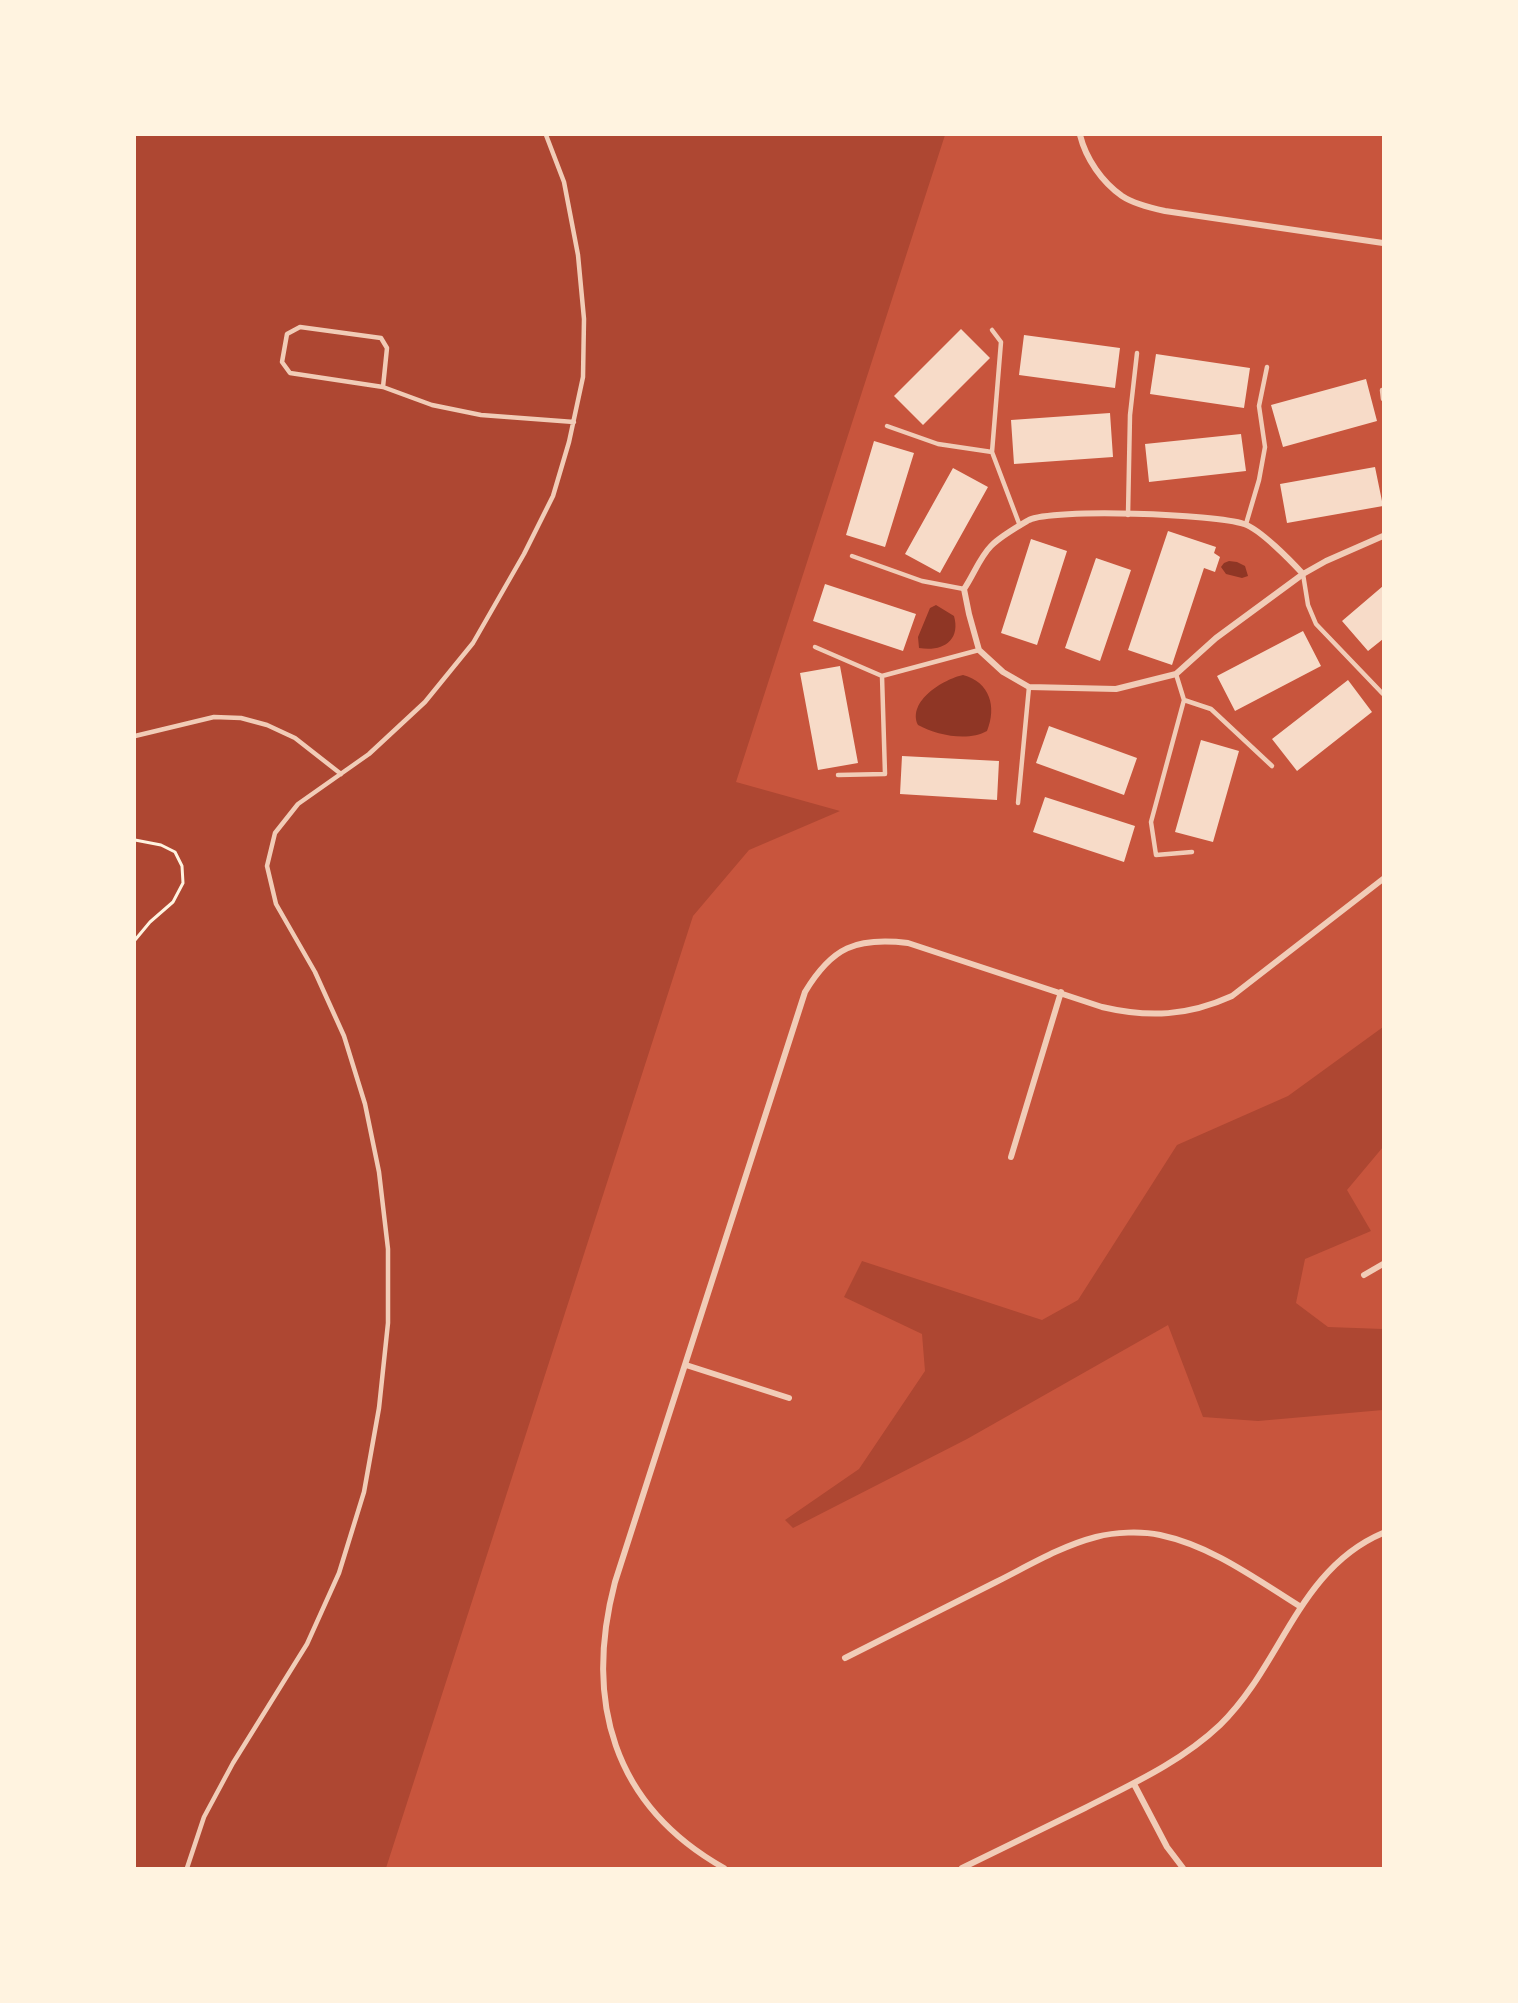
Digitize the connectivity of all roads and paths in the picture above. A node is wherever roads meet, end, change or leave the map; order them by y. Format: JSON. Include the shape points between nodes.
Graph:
{"nodes":[{"id":1,"x":546,"y":135,"type":"edge"},
{"id":2,"x":1080,"y":135,"type":"edge"},
{"id":3,"x":1383,"y":243,"type":"edge"},
{"id":4,"x":992,"y":330,"type":"dead end"},
{"id":5,"x":1137,"y":353,"type":"dead end"},
{"id":6,"x":1266,"y":367,"type":"dead end"},
{"id":7,"x":383,"y":387,"type":"junction"},
{"id":8,"x":1382,"y":390,"type":"edge"},
{"id":9,"x":1383,"y":399,"type":"edge"},
{"id":10,"x":574,"y":422,"type":"junction"},
{"id":11,"x":887,"y":426,"type":"dead end"},
{"id":12,"x":992,"y":452,"type":"junction"},
{"id":13,"x":1128,"y":514,"type":"junction"},
{"id":14,"x":1246,"y":524,"type":"junction"},
{"id":15,"x":1020,"y":526,"type":"junction"},
{"id":16,"x":1383,"y":536,"type":"edge"},
{"id":17,"x":852,"y":556,"type":"dead end"},
{"id":18,"x":1303,"y":574,"type":"junction"},
{"id":19,"x":964,"y":589,"type":"junction"},
{"id":20,"x":815,"y":647,"type":"dead end"},
{"id":21,"x":979,"y":650,"type":"junction"},
{"id":22,"x":1176,"y":674,"type":"junction"},
{"id":23,"x":882,"y":676,"type":"junction"},
{"id":24,"x":1029,"y":687,"type":"junction"},
{"id":25,"x":1383,"y":694,"type":"edge"},
{"id":26,"x":1184,"y":700,"type":"junction"},
{"id":27,"x":135,"y":736,"type":"edge"},
{"id":28,"x":1272,"y":766,"type":"dead end"},
{"id":29,"x":341,"y":774,"type":"junction"},
{"id":30,"x":838,"y":775,"type":"dead end"},
{"id":31,"x":1018,"y":803,"type":"dead end"},
{"id":32,"x":135,"y":840,"type":"edge"},
{"id":33,"x":1192,"y":852,"type":"dead end"},
{"id":34,"x":1383,"y":879,"type":"edge"},
{"id":35,"x":135,"y":940,"type":"edge"},
{"id":36,"x":1061,"y":992,"type":"junction"},
{"id":37,"x":1011,"y":1157,"type":"dead end"},
{"id":38,"x":1383,"y":1264,"type":"edge"},
{"id":39,"x":1364,"y":1275,"type":"dead end"},
{"id":40,"x":686,"y":1365,"type":"junction"},
{"id":41,"x":789,"y":1398,"type":"dead end"},
{"id":42,"x":1383,"y":1533,"type":"edge"},
{"id":43,"x":1301,"y":1607,"type":"junction"},
{"id":44,"x":845,"y":1658,"type":"dead end"},
{"id":45,"x":1134,"y":1784,"type":"junction"},
{"id":46,"x":187,"y":1868,"type":"edge"},
{"id":47,"x":724,"y":1868,"type":"edge"},
{"id":48,"x":962,"y":1868,"type":"edge"},
{"id":49,"x":1183,"y":1868,"type":"edge"}],
"edges":[{"from":1,"to":10,"type":"lane","via":[[564,182],[578,255],[584,319],[583,377]]},
{"from":2,"to":3,"type":"street","via":[[1092,165],[1106,182],[1123,197],[1144,206]]},
{"from":4,"to":12,"type":"lane","via":[[1001,342]]},
{"from":5,"to":13,"type":"lane","via":[[1130,415]]},
{"from":6,"to":14,"type":"lane","via":[[1259,406],[1265,447]]},
{"from":7,"to":7,"type":"lane","via":[[290,373],[282,362],[287,334],[300,327],[381,338],[387,348]]},
{"from":7,"to":10,"type":"lane","via":[[432,405],[480,415]]},
{"from":8,"to":9,"type":"lane"},
{"from":10,"to":29,"type":"lane","via":[[553,496],[473,643],[425,702],[369,754]]},
{"from":11,"to":12,"type":"lane","via":[[938,444]]},
{"from":12,"to":15,"type":"lane"},
{"from":13,"to":14,"type":"street","via":[[1215,517]]},
{"from":13,"to":15,"type":"street","via":[[1041,517]]},
{"from":14,"to":18,"type":"street"},
{"from":15,"to":19,"type":"street","via":[[991,546]]},
{"from":16,"to":18,"type":"street"},
{"from":17,"to":19,"type":"lane","via":[[922,581]]},
{"from":18,"to":22,"type":"street","via":[[1216,638]]},
{"from":18,"to":25,"type":"lane","via":[[1316,624]]},
{"from":19,"to":21,"type":"street"},
{"from":20,"to":23,"type":"lane"},
{"from":21,"to":23,"type":"lane"},
{"from":21,"to":24,"type":"street","via":[[1003,672]]},
{"from":22,"to":24,"type":"street","via":[[1116,689]]},
{"from":22,"to":26,"type":"lane"},
{"from":23,"to":30,"type":"lane","via":[[885,774]]},
{"from":24,"to":31,"type":"lane"},
{"from":26,"to":28,"type":"lane","via":[[1210,709]]},
{"from":26,"to":33,"type":"lane","via":[[1151,822],[1156,855]]},
{"from":27,"to":29,"type":"lane","via":[[214,717],[241,718],[296,738]]},
{"from":29,"to":46,"type":"lane","via":[[298,804],[275,833],[267,866],[276,904],[315,972],[344,1036],[379,1172],[388,1259],[388,1323],[379,1408],[364,1492],[339,1573],[307,1644],[233,1762],[204,1817]]},
{"from":32,"to":35,"type":"path","via":[[175,852],[182,866],[183,883],[173,903]]},
{"from":34,"to":36,"type":"street","via":[[1257,978],[1208,1007],[1184,1012],[1125,1012]]},
{"from":36,"to":37,"type":"street"},
{"from":36,"to":40,"type":"street","via":[[908,943],[871,940],[836,954],[818,971],[805,992]]},
{"from":38,"to":39,"type":"street"},
{"from":40,"to":41,"type":"street"},
{"from":40,"to":47,"type":"street","via":[[615,1582],[603,1647],[603,1688],[616,1745],[627,1773],[650,1808],[672,1830]]},
{"from":42,"to":43,"type":"street","via":[[1340,1558]]},
{"from":43,"to":44,"type":"street","via":[[1209,1550],[1158,1534],[1132,1533],[1097,1537],[1063,1549]]},
{"from":43,"to":45,"type":"street","via":[[1222,1723],[1194,1747]]},
{"from":45,"to":48,"type":"street"},
{"from":45,"to":49,"type":"street","via":[[1167,1847]]}]}
